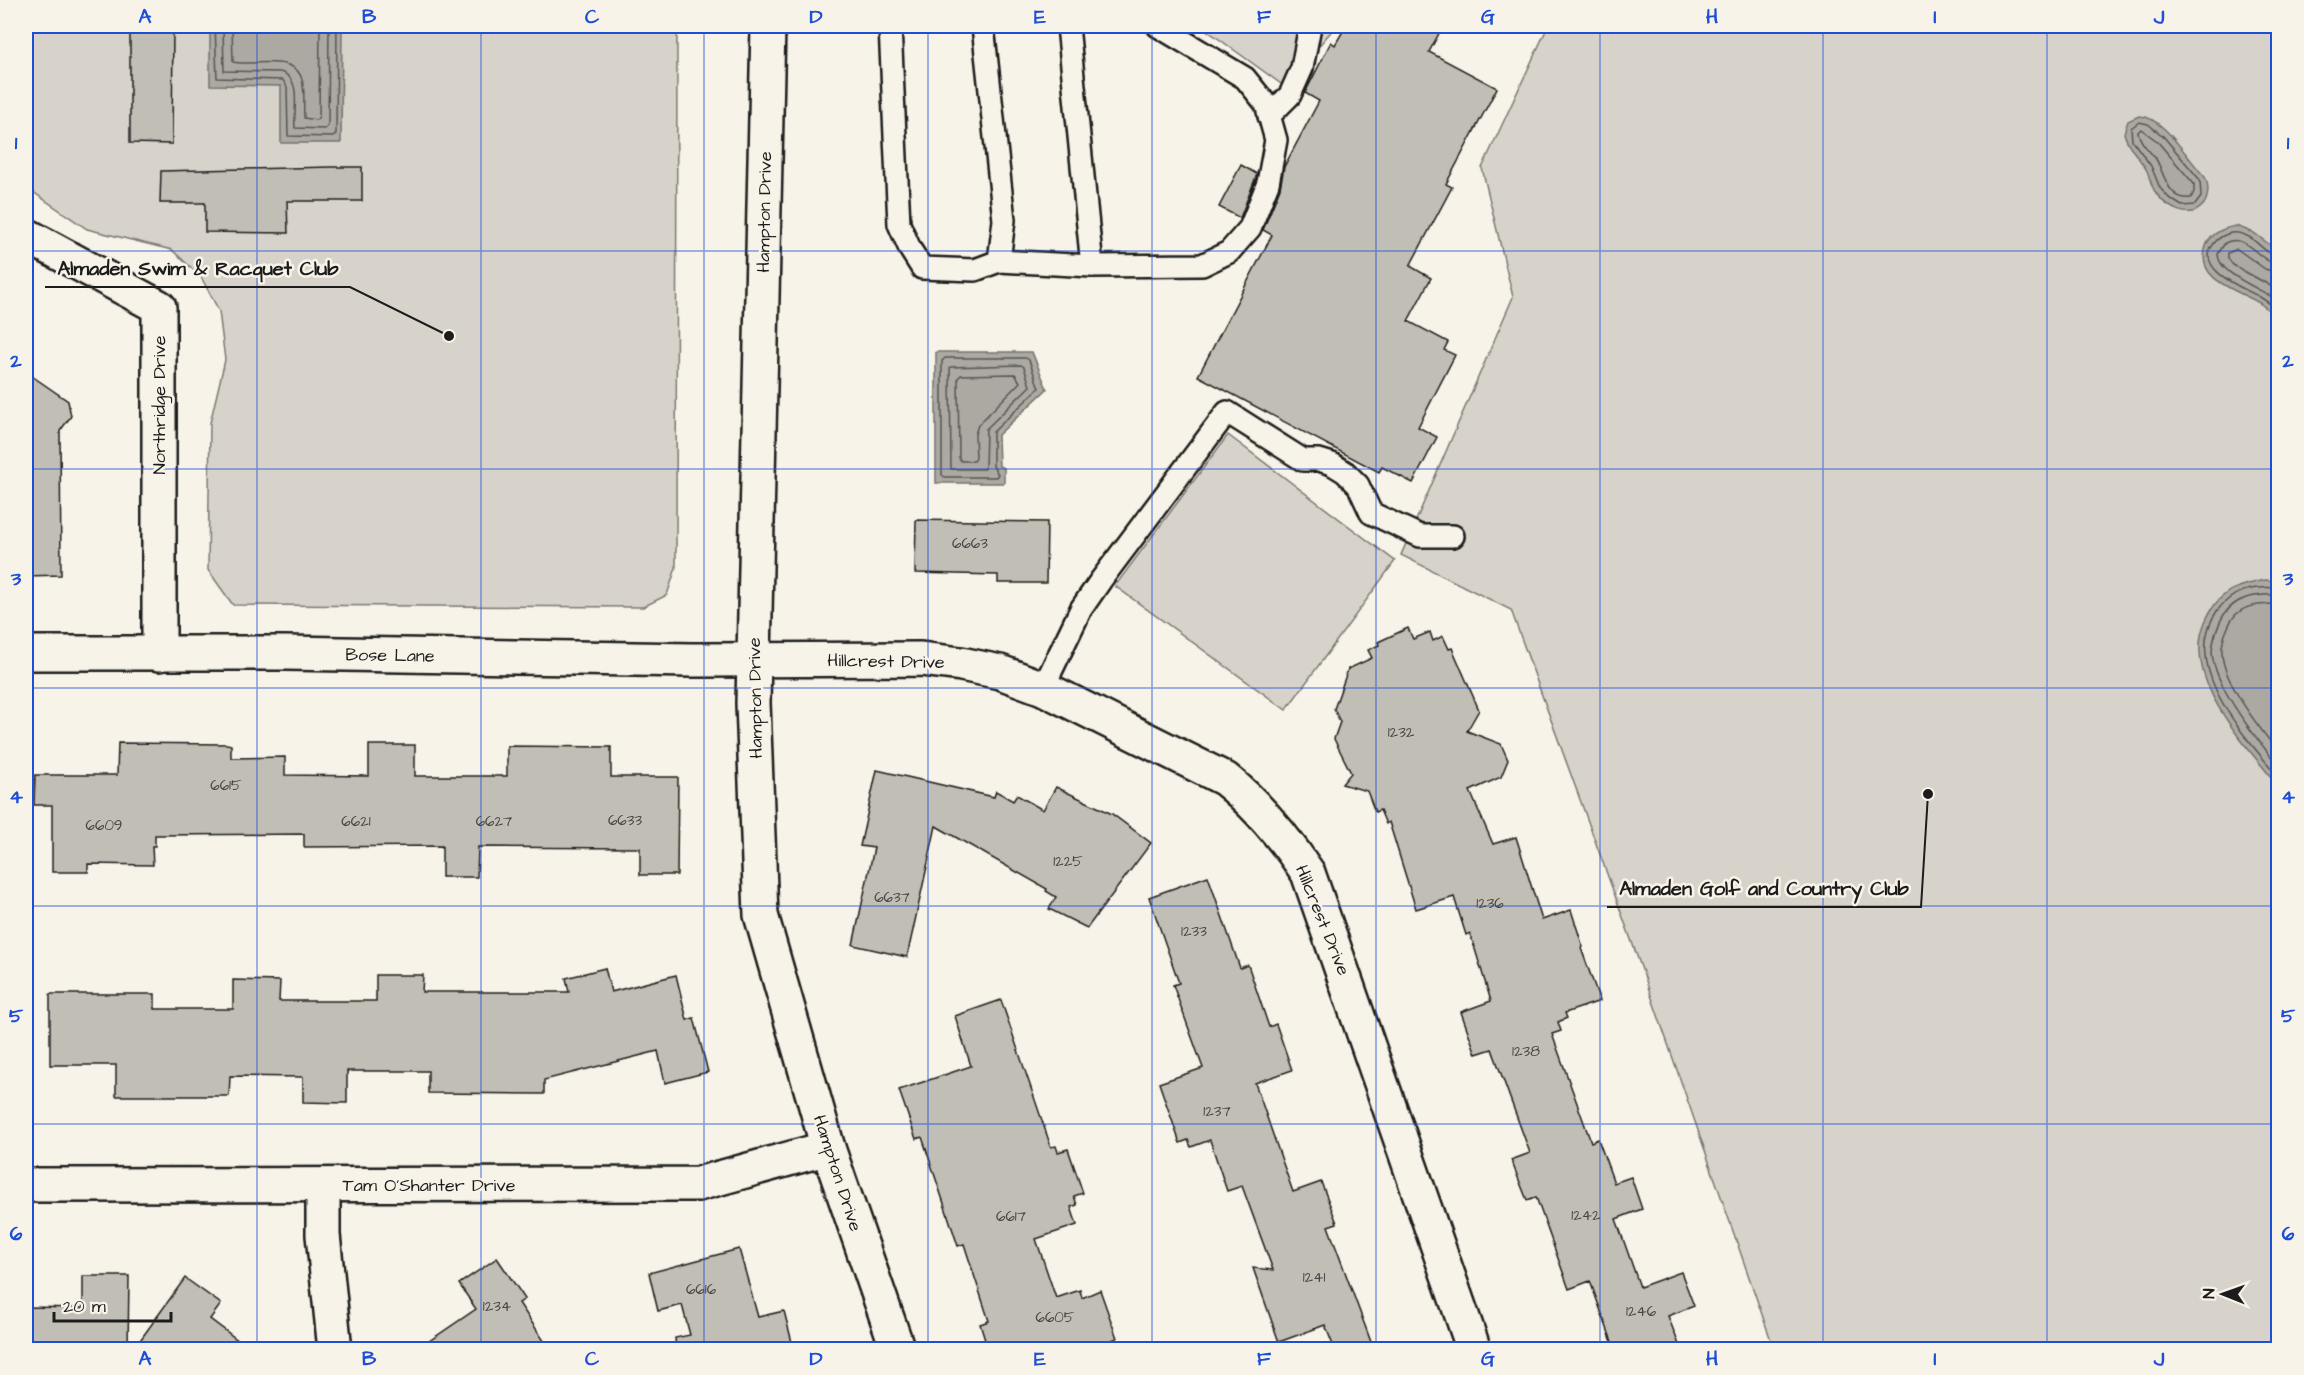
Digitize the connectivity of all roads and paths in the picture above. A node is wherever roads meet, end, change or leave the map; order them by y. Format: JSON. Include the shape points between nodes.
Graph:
{"nodes":[{"id":1,"x":768,"y":26,"type":"edge"},
{"id":2,"x":890,"y":26,"type":"edge"},
{"id":3,"x":983,"y":26,"type":"edge"},
{"id":4,"x":1068,"y":26,"type":"edge"},
{"id":5,"x":1158,"y":26,"type":"edge"},
{"id":6,"x":1310,"y":26,"type":"edge"},
{"id":7,"x":1269,"y":116,"type":"junction"},
{"id":8,"x":26,"y":235,"type":"edge"},
{"id":9,"x":999,"y":261,"type":"junction"},
{"id":10,"x":1092,"y":267,"type":"junction"},
{"id":11,"x":1453,"y":536,"type":"dead end"},
{"id":12,"x":26,"y":653,"type":"edge"},
{"id":13,"x":159,"y":654,"type":"junction"},
{"id":14,"x":754,"y":660,"type":"junction"},
{"id":15,"x":1043,"y":688,"type":"junction"},
{"id":16,"x":828,"y":1148,"type":"junction"},
{"id":17,"x":26,"y":1185,"type":"edge"},
{"id":18,"x":323,"y":1186,"type":"junction"},
{"id":19,"x":335,"y":1350,"type":"edge"},
{"id":20,"x":898,"y":1350,"type":"edge"},
{"id":21,"x":1474,"y":1350,"type":"edge"}],
"edges":[{"from":1,"to":14,"type":"street","name":"Hampton Drive"},
{"from":2,"to":9,"type":"lane","via":[[899,224],[910,249],[922,268],[975,270]]},
{"from":3,"to":9,"type":"lane","via":[[1004,220]]},
{"from":4,"to":10,"type":"lane"},
{"from":5,"to":7,"type":"lane","via":[[1245,78],[1266,104]]},
{"from":6,"to":7,"type":"lane","via":[[1302,68],[1290,95]]},
{"from":7,"to":10,"type":"lane","via":[[1276,140],[1268,183],[1250,228],[1229,252],[1202,265]]},
{"from":8,"to":13,"type":"street","name":"Northridge Drive","via":[[159,307]]},
{"from":9,"to":10,"type":"lane"},
{"from":11,"to":15,"type":"lane","via":[[1420,536],[1371,513],[1358,485],[1344,472],[1319,460],[1303,460],[1227,412],[1081,609]]},
{"from":12,"to":13,"type":"street","name":"Bose Lane"},
{"from":13,"to":14,"type":"street","name":"Bose Lane"},
{"from":14,"to":15,"type":"street","name":"Hillcrest Drive","via":[[921,659],[1000,672]]},
{"from":14,"to":16,"type":"street","name":"Hampton Drive","via":[[761,915]]},
{"from":15,"to":21,"type":"street","name":"Hillcrest Drive","via":[[1226,779],[1270,821],[1308,873]]},
{"from":16,"to":18,"type":"street","name":"Tam O'Shanter Drive","via":[[698,1184]]},
{"from":16,"to":20,"type":"street","name":"Hampton Drive"},
{"from":17,"to":18,"type":"street","name":"Tam O'Shanter Drive"},
{"from":18,"to":19,"type":"street","via":[[323,1235]]}]}
